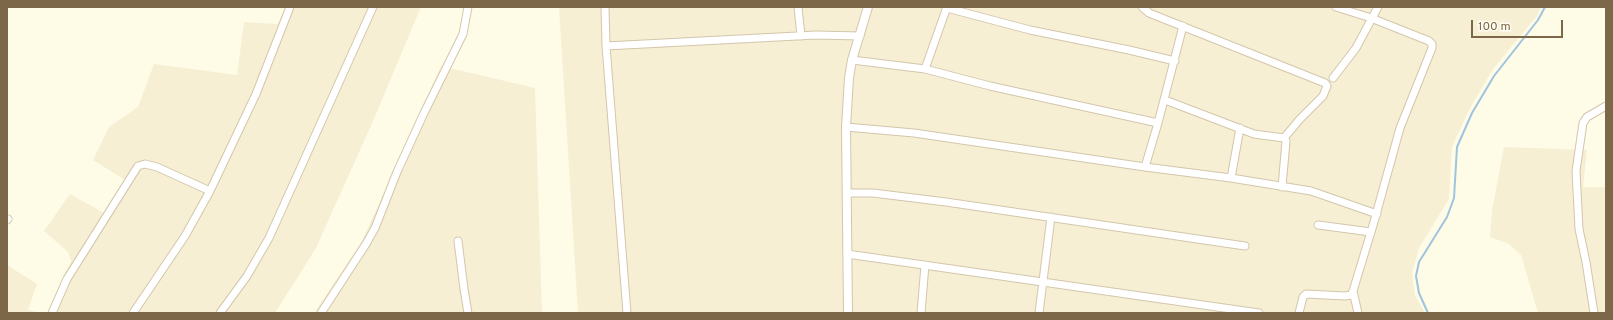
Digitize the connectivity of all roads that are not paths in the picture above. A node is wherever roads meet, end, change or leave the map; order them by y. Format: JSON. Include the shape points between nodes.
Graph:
{"nodes":[{"id":1,"x":290,"y":7,"type":"edge"},
{"id":2,"x":373,"y":7,"type":"edge"},
{"id":3,"x":468,"y":7,"type":"edge"},
{"id":4,"x":605,"y":7,"type":"edge"},
{"id":5,"x":798,"y":7,"type":"edge"},
{"id":6,"x":868,"y":7,"type":"edge"},
{"id":7,"x":947,"y":7,"type":"edge"},
{"id":8,"x":1142,"y":7,"type":"edge"},
{"id":9,"x":1336,"y":7,"type":"edge"},
{"id":10,"x":1378,"y":7,"type":"edge"},
{"id":11,"x":1371,"y":18,"type":"junction"},
{"id":12,"x":1183,"y":26,"type":"junction"},
{"id":13,"x":801,"y":36,"type":"junction"},
{"id":14,"x":860,"y":36,"type":"junction"},
{"id":15,"x":606,"y":46,"type":"junction"},
{"id":16,"x":852,"y":60,"type":"junction"},
{"id":17,"x":1175,"y":61,"type":"junction"},
{"id":18,"x":925,"y":69,"type":"junction"},
{"id":19,"x":1333,"y":78,"type":"dead end"},
{"id":20,"x":1165,"y":100,"type":"junction"},
{"id":21,"x":1606,"y":106,"type":"edge"},
{"id":22,"x":1158,"y":123,"type":"junction"},
{"id":23,"x":846,"y":127,"type":"junction"},
{"id":24,"x":1240,"y":128,"type":"junction"},
{"id":25,"x":1284,"y":138,"type":"junction"},
{"id":26,"x":1145,"y":167,"type":"junction"},
{"id":27,"x":1231,"y":178,"type":"junction"},
{"id":28,"x":1282,"y":187,"type":"junction"},
{"id":29,"x":210,"y":191,"type":"junction"},
{"id":30,"x":847,"y":193,"type":"junction"},
{"id":31,"x":1377,"y":214,"type":"junction"},
{"id":32,"x":1051,"y":217,"type":"junction"},
{"id":33,"x":1318,"y":225,"type":"dead end"},
{"id":34,"x":1371,"y":232,"type":"junction"},
{"id":35,"x":458,"y":241,"type":"dead end"},
{"id":36,"x":1245,"y":246,"type":"dead end"},
{"id":37,"x":847,"y":254,"type":"junction"},
{"id":38,"x":925,"y":264,"type":"junction"},
{"id":39,"x":1042,"y":283,"type":"junction"},
{"id":40,"x":1353,"y":292,"type":"junction"},
{"id":41,"x":1212,"y":310,"type":"edge"},
{"id":42,"x":52,"y":313,"type":"edge"},
{"id":43,"x":133,"y":313,"type":"edge"},
{"id":44,"x":220,"y":313,"type":"edge"},
{"id":45,"x":321,"y":313,"type":"edge"},
{"id":46,"x":468,"y":313,"type":"edge"},
{"id":47,"x":627,"y":313,"type":"edge"},
{"id":48,"x":848,"y":313,"type":"edge"},
{"id":49,"x":921,"y":313,"type":"edge"},
{"id":50,"x":1039,"y":313,"type":"edge"},
{"id":51,"x":1259,"y":313,"type":"edge"},
{"id":52,"x":1299,"y":313,"type":"edge"},
{"id":53,"x":1358,"y":313,"type":"edge"},
{"id":54,"x":1594,"y":313,"type":"edge"}],
"edges":[{"from":1,"to":29,"type":"street","via":[[256,94]]},
{"from":2,"to":44,"type":"street","via":[[269,238],[247,276]]},
{"from":3,"to":45,"type":"street","via":[[463,34],[418,126],[374,228]]},
{"from":4,"to":15,"type":"street"},
{"from":5,"to":13,"type":"street"},
{"from":6,"to":14,"type":"street"},
{"from":7,"to":17,"type":"street","via":[[1030,30]]},
{"from":7,"to":18,"type":"street"},
{"from":8,"to":12,"type":"street","via":[[1149,13]]},
{"from":9,"to":11,"type":"street"},
{"from":10,"to":11,"type":"street"},
{"from":11,"to":19,"type":"street","via":[[1356,48]]},
{"from":11,"to":31,"type":"street","via":[[1432,44],[1400,128]]},
{"from":12,"to":17,"type":"street"},
{"from":12,"to":25,"type":"street","via":[[1325,83],[1323,96]]},
{"from":13,"to":14,"type":"street"},
{"from":13,"to":15,"type":"street"},
{"from":14,"to":16,"type":"street"},
{"from":15,"to":47,"type":"street"},
{"from":16,"to":18,"type":"street"},
{"from":16,"to":23,"type":"street"},
{"from":17,"to":20,"type":"street"},
{"from":18,"to":22,"type":"street"},
{"from":20,"to":22,"type":"street"},
{"from":20,"to":24,"type":"street"},
{"from":21,"to":54,"type":"street","via":[[1587,117],[1583,123],[1576,171],[1579,229]]},
{"from":22,"to":26,"type":"street"},
{"from":23,"to":26,"type":"street","via":[[914,133]]},
{"from":23,"to":30,"type":"street"},
{"from":24,"to":25,"type":"street","via":[[1254,134]]},
{"from":24,"to":27,"type":"street"},
{"from":25,"to":28,"type":"street","via":[[1286,141]]},
{"from":26,"to":27,"type":"street"},
{"from":27,"to":28,"type":"street"},
{"from":28,"to":31,"type":"street","via":[[1310,191]]},
{"from":29,"to":42,"type":"street","via":[[157,167],[146,164],[138,166],[67,279]]},
{"from":29,"to":43,"type":"street","via":[[185,236]]},
{"from":30,"to":32,"type":"street","via":[[874,193]]},
{"from":30,"to":37,"type":"street"},
{"from":31,"to":34,"type":"street"},
{"from":32,"to":36,"type":"street"},
{"from":32,"to":39,"type":"street"},
{"from":33,"to":34,"type":"street"},
{"from":34,"to":40,"type":"street"},
{"from":35,"to":46,"type":"street"},
{"from":37,"to":38,"type":"street"},
{"from":37,"to":48,"type":"street"},
{"from":38,"to":39,"type":"street"},
{"from":38,"to":49,"type":"street"},
{"from":39,"to":41,"type":"street"},
{"from":39,"to":50,"type":"street"},
{"from":40,"to":52,"type":"street","via":[[1345,296],[1306,294]]},
{"from":40,"to":53,"type":"street"},
{"from":41,"to":51,"type":"street"}]}
